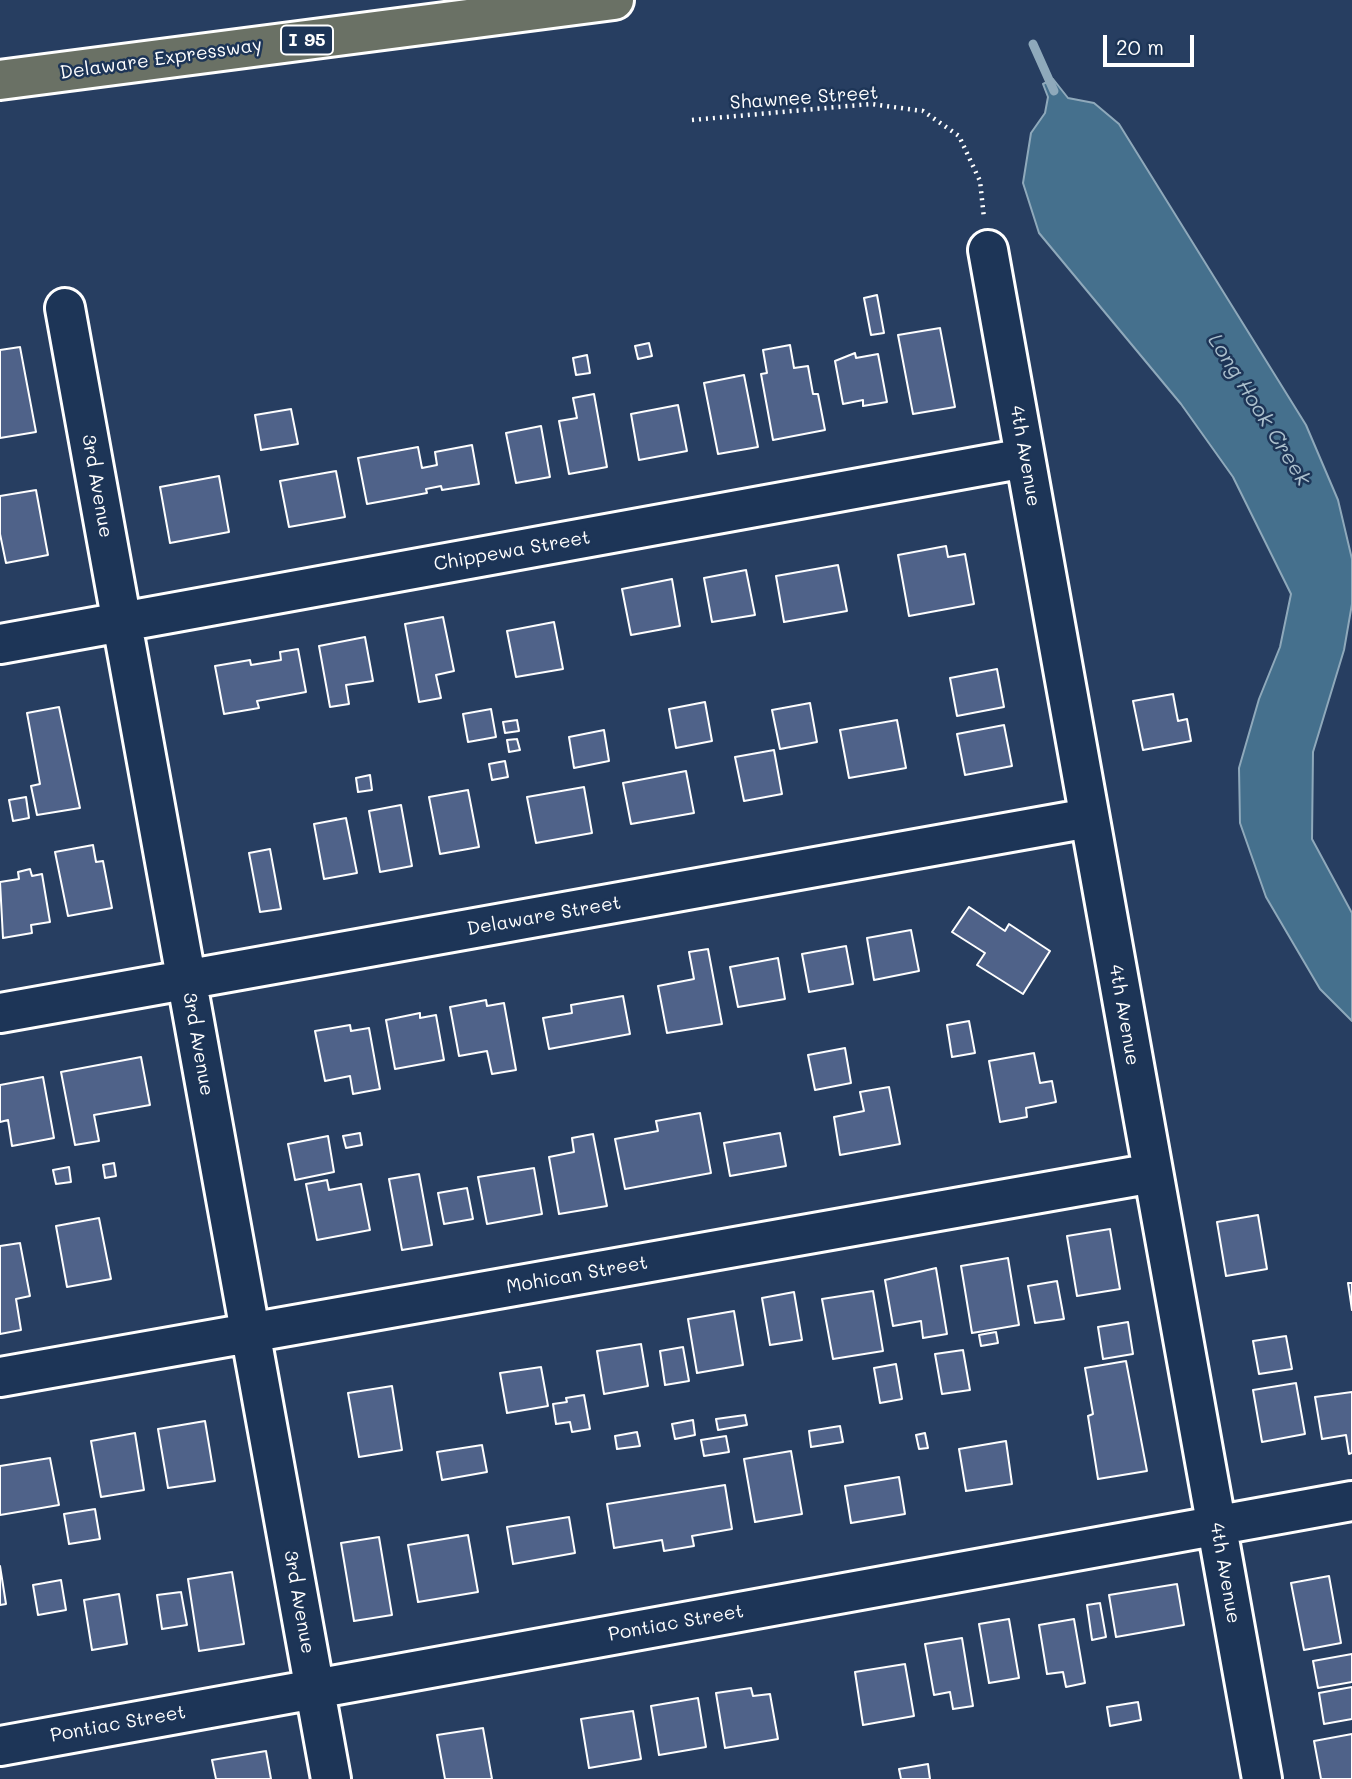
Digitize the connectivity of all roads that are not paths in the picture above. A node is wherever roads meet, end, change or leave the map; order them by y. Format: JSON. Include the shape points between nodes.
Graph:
{"nodes":[{"id":1,"x":614,"y":0,"type":"edge"},
{"id":2,"x":0,"y":80,"type":"edge"},
{"id":3,"x":988,"y":250,"type":"road end"},
{"id":4,"x":65,"y":308,"type":"dead end"},
{"id":5,"x":1025,"y":458,"type":"junction"},
{"id":6,"x":121,"y":622,"type":"junction"},
{"id":7,"x":0,"y":644,"type":"edge"},
{"id":8,"x":1089,"y":818,"type":"junction"},
{"id":9,"x":186,"y":980,"type":"junction"},
{"id":10,"x":0,"y":1013,"type":"edge"},
{"id":11,"x":1153,"y":1173,"type":"junction"},
{"id":12,"x":250,"y":1333,"type":"junction"},
{"id":13,"x":0,"y":1377,"type":"edge"},
{"id":14,"x":1352,"y":1501,"type":"edge"},
{"id":15,"x":1216,"y":1525,"type":"junction"},
{"id":16,"x":314,"y":1689,"type":"junction"},
{"id":17,"x":0,"y":1746,"type":"edge"},
{"id":18,"x":331,"y":1779,"type":"edge"},
{"id":19,"x":1262,"y":1779,"type":"edge"}],
"edges":[{"from":1,"to":2,"type":"highway","name":"Delaware Expressway","number":"I 95"},
{"from":3,"to":5,"type":"street","name":"4th Avenue"},
{"from":4,"to":6,"type":"street","name":"3rd Avenue"},
{"from":5,"to":6,"type":"street","name":"Chippewa Street"},
{"from":5,"to":8,"type":"street","name":"4th Avenue"},
{"from":6,"to":7,"type":"street","name":"Chippewa Street"},
{"from":6,"to":9,"type":"street","name":"3rd Avenue"},
{"from":8,"to":9,"type":"street","name":"Delaware Street"},
{"from":8,"to":11,"type":"street","name":"4th Avenue"},
{"from":9,"to":10,"type":"street","name":"Delaware Street"},
{"from":9,"to":12,"type":"street","name":"3rd Avenue"},
{"from":11,"to":12,"type":"street","name":"Mohican Street"},
{"from":11,"to":15,"type":"street","name":"4th Avenue"},
{"from":12,"to":13,"type":"street","name":"Mohican Street"},
{"from":12,"to":16,"type":"street","name":"3rd Avenue"},
{"from":14,"to":15,"type":"street","name":"Pontiac Street"},
{"from":15,"to":16,"type":"street","name":"Pontiac Street"},
{"from":15,"to":19,"type":"street","name":"4th Avenue"},
{"from":16,"to":17,"type":"street","name":"Pontiac Street"},
{"from":16,"to":18,"type":"street","name":"3rd Avenue"}]}
